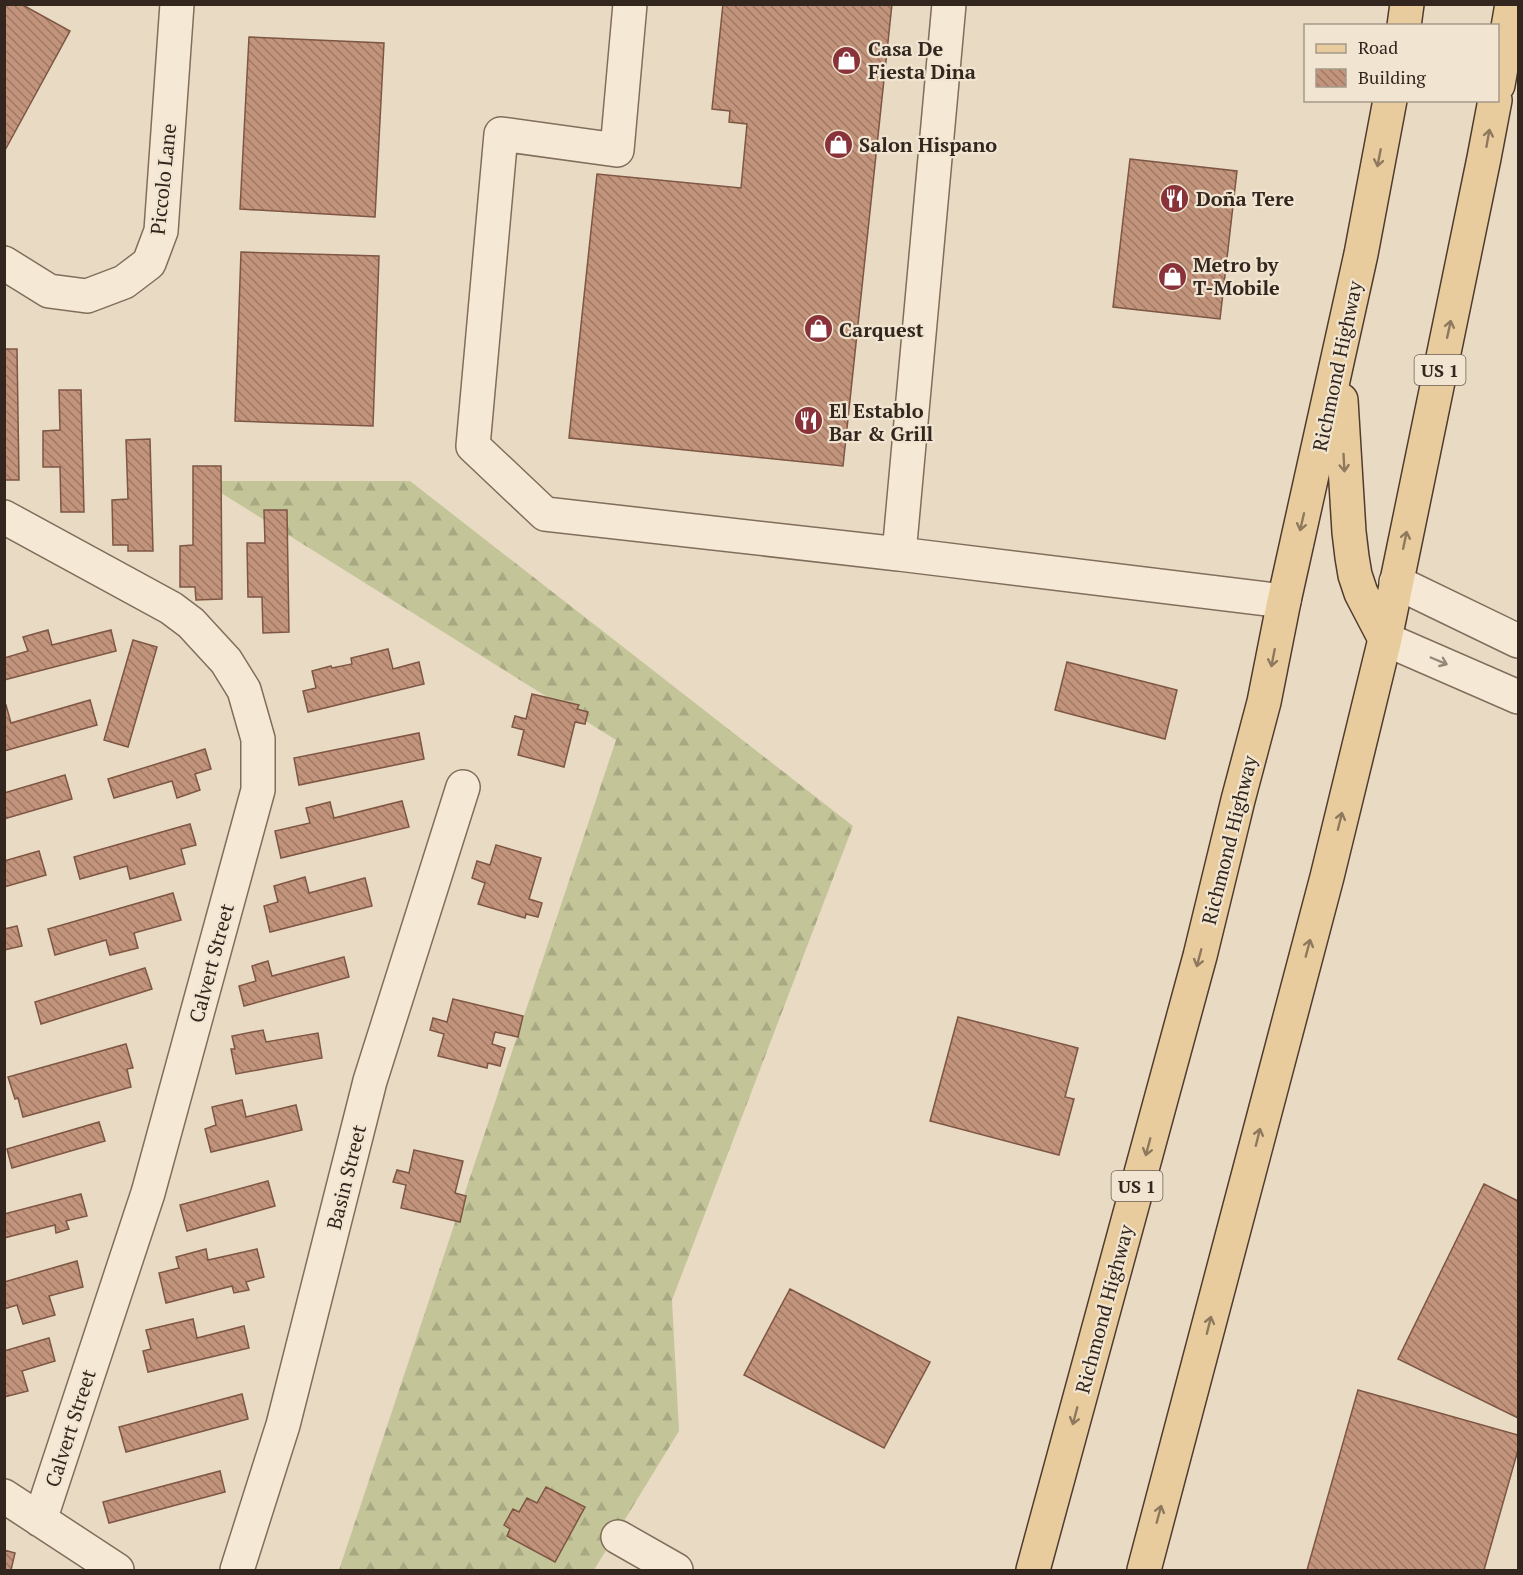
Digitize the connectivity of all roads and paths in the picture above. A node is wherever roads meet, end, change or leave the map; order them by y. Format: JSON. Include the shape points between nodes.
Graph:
{"nodes":[{"id":1,"x":177,"y":4,"type":"edge"},
{"id":2,"x":630,"y":4,"type":"edge"},
{"id":3,"x":949,"y":4,"type":"edge"},
{"id":4,"x":1407,"y":4,"type":"edge"},
{"id":5,"x":1512,"y":4,"type":"edge"},
{"id":6,"x":1404,"y":24,"type":"edge"},
{"id":7,"x":1499,"y":74,"type":"edge"},
{"id":8,"x":1390,"y":102,"type":"edge"},
{"id":9,"x":1495,"y":102,"type":"edge"},
{"id":10,"x":4,"y":263,"type":"edge"},
{"id":11,"x":1338,"y":362,"type":"junction"},
{"id":12,"x":4,"y":517,"type":"edge"},
{"id":13,"x":899,"y":554,"type":"junction"},
{"id":14,"x":1396,"y":582,"type":"junction"},
{"id":15,"x":1284,"y":601,"type":"junction"},
{"id":16,"x":1385,"y":639,"type":"junction"},
{"id":17,"x":1518,"y":641,"type":"edge"},
{"id":18,"x":1518,"y":697,"type":"edge"},
{"id":19,"x":463,"y":787,"type":"dead end"},
{"id":20,"x":4,"y":1496,"type":"edge"},
{"id":21,"x":40,"y":1520,"type":"junction"},
{"id":22,"x":618,"y":1537,"type":"dead end"},
{"id":23,"x":117,"y":1570,"type":"edge"},
{"id":24,"x":237,"y":1570,"type":"edge"},
{"id":25,"x":676,"y":1570,"type":"edge"},
{"id":26,"x":1033,"y":1570,"type":"edge"},
{"id":27,"x":1144,"y":1570,"type":"edge"}],
"edges":[{"from":1,"to":10,"type":"street","name":"Piccolo Lane","via":[[161,231],[149,262],[123,282],[87,296],[49,291]]},
{"from":2,"to":13,"type":"street","via":[[616,150],[501,134],[473,446],[545,514]]},
{"from":3,"to":13,"type":"street"},
{"from":4,"to":6,"type":"main road"},
{"from":5,"to":7,"type":"main road"},
{"from":8,"to":11,"type":"main road","name":"Richmond Highway","number":"US 1","one_way":true},
{"from":14,"to":9,"type":"main road","number":"US 1","one_way":true},
{"from":11,"to":15,"type":"main road","name":"Richmond Highway","number":"US 1","one_way":true},
{"from":11,"to":16,"type":"main road","one_way":true,"via":[[1352,557],[1361,593]]},
{"from":12,"to":21,"type":"street","name":"Calvert Street","via":[[171,608],[191,623],[226,660],[243,690],[258,739],[258,790],[148,1193]]},
{"from":13,"to":15,"type":"street"},
{"from":14,"to":16,"type":"main road","number":"US 1"},
{"from":14,"to":17,"type":"street"},
{"from":15,"to":26,"type":"main road","name":"Richmond Highway","number":"US 1","one_way":true,"via":[[1264,702],[1200,956]]},
{"from":16,"to":18,"type":"street","one_way":true},
{"from":27,"to":16,"type":"main road","number":"US 1","one_way":true,"via":[[1327,877]]},
{"from":19,"to":24,"type":"street","name":"Basin Street","via":[[370,1081],[283,1425]]},
{"from":20,"to":21,"type":"street"},
{"from":21,"to":23,"type":"street"},
{"from":22,"to":25,"type":"street"}]}
